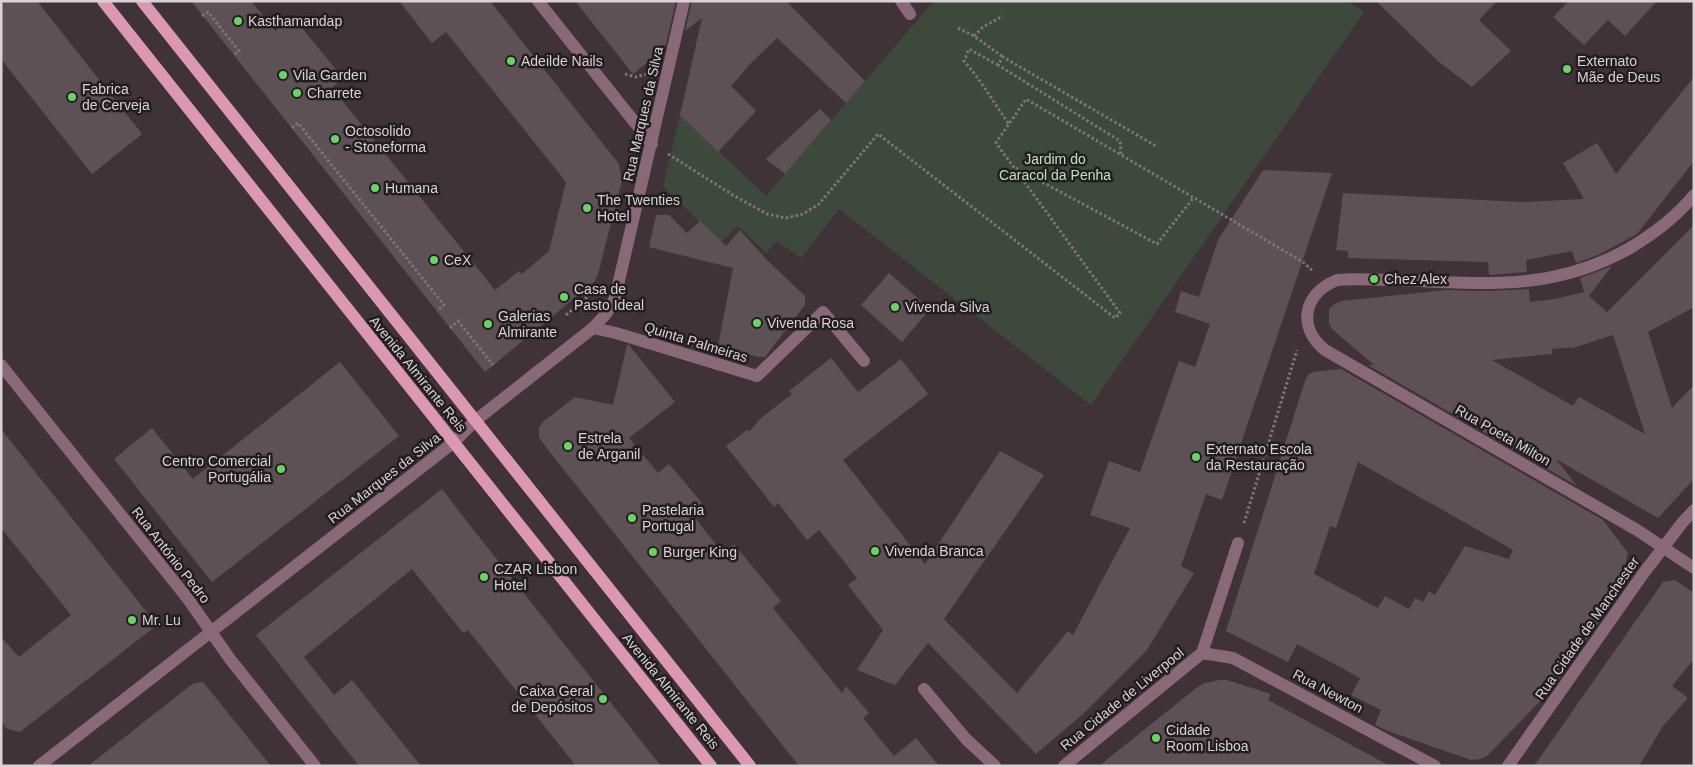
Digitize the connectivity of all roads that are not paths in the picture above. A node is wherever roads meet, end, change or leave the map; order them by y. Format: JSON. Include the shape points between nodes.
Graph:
{"nodes":[{"id":1,"x":102,"y":1,"type":"edge"},
{"id":2,"x":142,"y":1,"type":"edge"},
{"id":3,"x":538,"y":1,"type":"edge"},
{"id":4,"x":684,"y":1,"type":"edge"},
{"id":5,"x":901,"y":1,"type":"edge"},
{"id":6,"x":910,"y":14,"type":"dead end"},
{"id":7,"x":652,"y":144,"type":"junction"},
{"id":8,"x":1694,"y":195,"type":"edge"},
{"id":9,"x":592,"y":328,"type":"junction"},
{"id":10,"x":864,"y":361,"type":"dead end"},
{"id":11,"x":1,"y":364,"type":"edge"},
{"id":12,"x":476,"y":420,"type":"junction"},
{"id":13,"x":454,"y":442,"type":"junction"},
{"id":14,"x":1694,"y":510,"type":"edge"},
{"id":15,"x":1238,"y":543,"type":"road end"},
{"id":16,"x":1664,"y":548,"type":"junction"},
{"id":17,"x":1694,"y":568,"type":"edge"},
{"id":18,"x":210,"y":632,"type":"junction"},
{"id":19,"x":1202,"y":652,"type":"junction"},
{"id":20,"x":924,"y":689,"type":"dead end"},
{"id":21,"x":39,"y":766,"type":"edge"},
{"id":22,"x":314,"y":766,"type":"edge"},
{"id":23,"x":711,"y":766,"type":"edge"},
{"id":24,"x":750,"y":766,"type":"edge"},
{"id":25,"x":995,"y":766,"type":"edge"},
{"id":26,"x":1064,"y":766,"type":"edge"},
{"id":27,"x":1435,"y":766,"type":"edge"},
{"id":28,"x":1508,"y":766,"type":"edge"}],
"edges":[{"from":1,"to":13,"type":"main road","name":"Avenida Almirante Reis"},
{"from":2,"to":12,"type":"main road","name":"Avenida Almirante Reis"},
{"from":3,"to":7,"type":"street"},
{"from":4,"to":7,"type":"street","name":"Rua Marques da Silva"},
{"from":5,"to":6,"type":"street"},
{"from":7,"to":9,"type":"street","name":"Rua Marques da Silva","via":[[615,298],[606,314]]},
{"from":8,"to":16,"type":"street","name":"Rua Poeta Milton","via":[[1642,241],[1582,270],[1510,283],[1337,280],[1324,285],[1308,307],[1310,332],[1325,350]]},
{"from":9,"to":10,"type":"street","name":"Quinta Palmeiras","via":[[757,376],[823,312]]},
{"from":9,"to":12,"type":"street","name":"Rua Marques da Silva"},
{"from":11,"to":18,"type":"street","name":"Rua António Pedro"},
{"from":12,"to":13,"type":"street","name":"Rua Marques da Silva"},
{"from":12,"to":24,"type":"main road","name":"Avenida Almirante Reis"},
{"from":13,"to":18,"type":"street","name":"Rua Marques da Silva"},
{"from":13,"to":23,"type":"main road","name":"Avenida Almirante Reis"},
{"from":14,"to":16,"type":"street","name":"Rua Cidade de Manchester"},
{"from":15,"to":19,"type":"street","name":"Rua Cidade de Liverpool"},
{"from":16,"to":17,"type":"street","name":"Rua Poeta Milton"},
{"from":16,"to":28,"type":"street","name":"Rua Cidade de Manchester"},
{"from":18,"to":21,"type":"street","name":"Rua Marques da Silva"},
{"from":18,"to":22,"type":"street","name":"Rua António Pedro"},
{"from":19,"to":26,"type":"street","name":"Rua Cidade de Liverpool"},
{"from":19,"to":27,"type":"street","name":"Rua Newton","via":[[1233,658]]},
{"from":20,"to":25,"type":"street","via":[[966,739]]}]}
